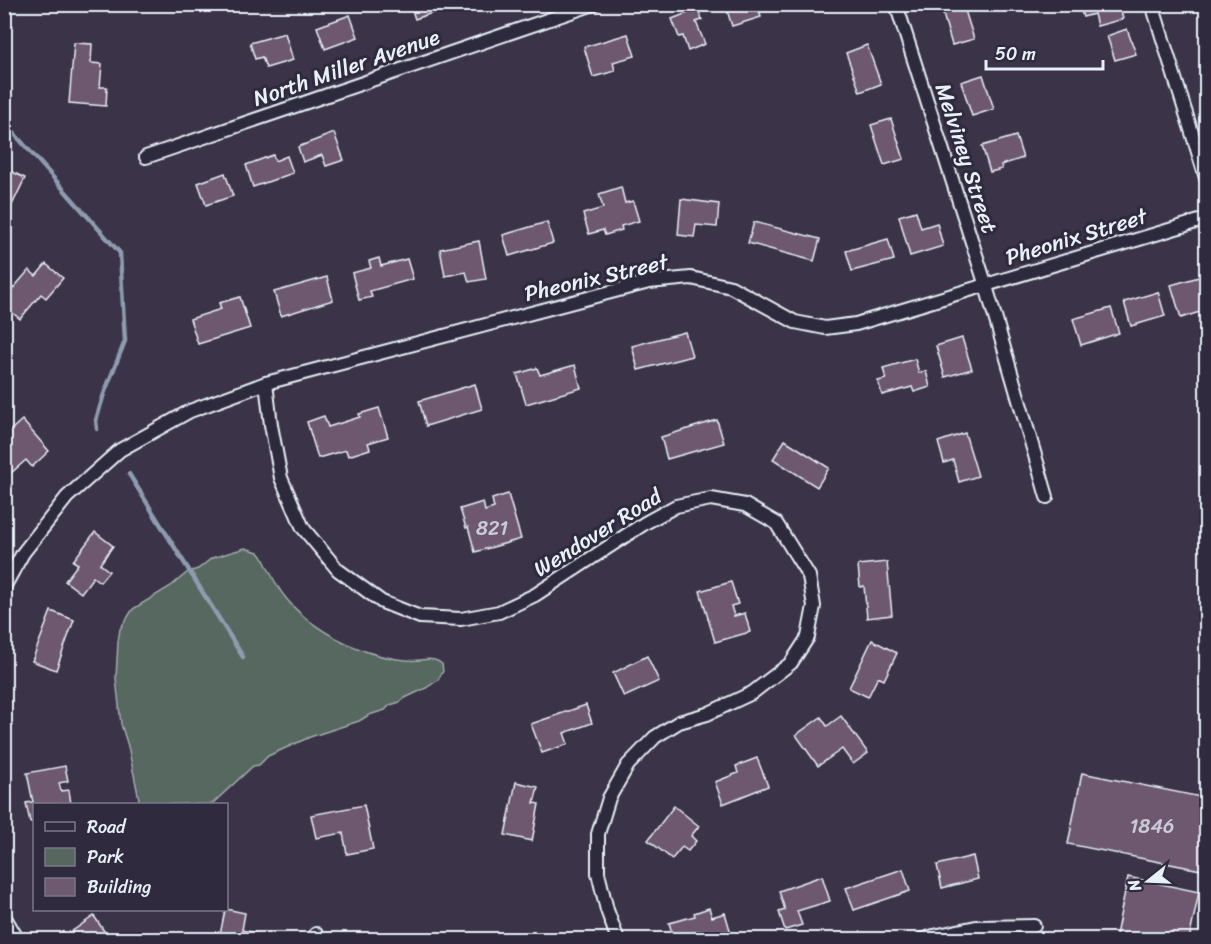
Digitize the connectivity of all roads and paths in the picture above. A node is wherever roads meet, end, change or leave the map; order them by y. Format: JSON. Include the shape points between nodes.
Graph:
{"nodes":[{"id":1,"x":594,"y":4,"type":"edge"},
{"id":2,"x":896,"y":4,"type":"edge"},
{"id":3,"x":1152,"y":4,"type":"edge"},
{"id":4,"x":146,"y":158,"type":"dead end"},
{"id":5,"x":1206,"y":178,"type":"edge"},
{"id":6,"x":1206,"y":219,"type":"edge"},
{"id":7,"x":986,"y":286,"type":"junction"},
{"id":8,"x":266,"y":383,"type":"junction"},
{"id":9,"x":1047,"y":497,"type":"dead end"},
{"id":10,"x":4,"y":587,"type":"edge"},
{"id":11,"x":4,"y":916,"type":"edge"},
{"id":12,"x":1034,"y":926,"type":"dead end"},
{"id":13,"x":18,"y":939,"type":"edge"},
{"id":14,"x":618,"y":939,"type":"edge"},
{"id":15,"x":921,"y":939,"type":"edge"}],
"edges":[{"from":1,"to":4,"type":"street","name":"North Miller Avenue"},
{"from":2,"to":7,"type":"street","name":"Melviney Street"},
{"from":3,"to":5,"type":"street"},
{"from":6,"to":7,"type":"street","name":"Pheonix Street"},
{"from":7,"to":8,"type":"street","name":"Pheonix Street","via":[[856,324],[825,328],[795,322],[732,287],[691,278],[649,282]]},
{"from":7,"to":9,"type":"street","name":"Melviney Street"},
{"from":8,"to":10,"type":"street","name":"Pheonix Street","via":[[190,411],[120,450],[67,497],[23,553]]},
{"from":8,"to":14,"type":"street","name":"Wendover Road","via":[[281,478],[303,528],[338,570],[382,602],[420,617],[461,619],[499,612],[535,595],[676,506],[711,499],[746,505],[776,523],[809,576],[814,606],[808,637],[791,663],[752,693],[679,722],[655,738],[628,765],[609,798],[598,834],[598,873]]},
{"from":11,"to":13,"type":"street"},
{"from":12,"to":15,"type":"street","via":[[976,927]]}]}
